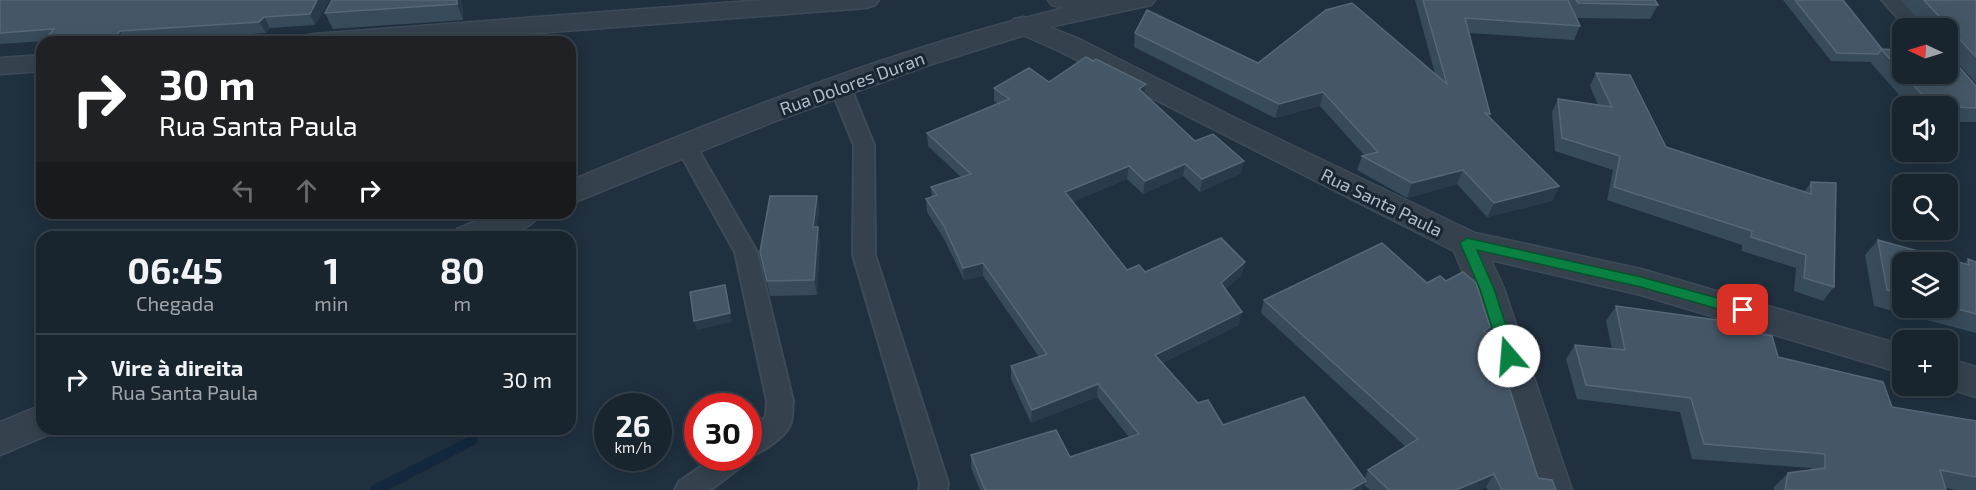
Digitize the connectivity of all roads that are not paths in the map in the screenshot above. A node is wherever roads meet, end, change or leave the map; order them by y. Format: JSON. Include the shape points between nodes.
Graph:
{"nodes":[{"id":1,"x":866,"y":0,"type":"edge"},
{"id":2,"x":1061,"y":0,"type":"edge"},
{"id":3,"x":1142,"y":0,"type":"edge"},
{"id":4,"x":1891,"y":0,"type":"edge"},
{"id":5,"x":1096,"y":7,"type":"junction"},
{"id":6,"x":1908,"y":18,"type":"edge"},
{"id":7,"x":1023,"y":25,"type":"junction"},
{"id":8,"x":393,"y":36,"type":"edge"},
{"id":9,"x":36,"y":63,"type":"edge"},
{"id":10,"x":0,"y":66,"type":"edge"},
{"id":11,"x":840,"y":87,"type":"junction"},
{"id":12,"x":685,"y":144,"type":"junction"},
{"id":13,"x":576,"y":190,"type":"edge"},
{"id":14,"x":511,"y":219,"type":"edge"},
{"id":15,"x":483,"y":231,"type":"edge"},
{"id":16,"x":1467,"y":243,"type":"junction"},
{"id":17,"x":1892,"y":356,"type":"edge"},
{"id":18,"x":1958,"y":376,"type":"edge"},
{"id":19,"x":1976,"y":382,"type":"edge"},
{"id":20,"x":36,"y":424,"type":"edge"},
{"id":21,"x":762,"y":435,"type":"edge"},
{"id":22,"x":0,"y":439,"type":"edge"},
{"id":23,"x":715,"y":471,"type":"edge"},
{"id":24,"x":689,"y":490,"type":"edge"},
{"id":25,"x":933,"y":490,"type":"edge"},
{"id":26,"x":1552,"y":490,"type":"edge"}],
"edges":[{"from":1,"to":8,"type":"street"},
{"from":2,"to":5,"type":"street"},
{"from":3,"to":5,"type":"street","name":"Rua Dolores Duran"},
{"from":4,"to":6,"type":"lane"},
{"from":5,"to":7,"type":"street","name":"Rua Dolores Duran"},
{"from":7,"to":11,"type":"street","name":"Rua Dolores Duran"},
{"from":7,"to":16,"type":"street","name":"Rua Santa Paula"},
{"from":9,"to":10,"type":"street"},
{"from":11,"to":12,"type":"street","name":"Rua Dolores Duran"},
{"from":11,"to":25,"type":"lane","via":[[864,146],[864,255]]},
{"from":12,"to":13,"type":"street","name":"Rua Dolores Duran"},
{"from":12,"to":21,"type":"lane","via":[[746,252],[780,401],[778,422]]},
{"from":14,"to":15,"type":"street"},
{"from":16,"to":17,"type":"street","name":"Rua Santa Paula","via":[[1641,282]]},
{"from":16,"to":26,"type":"street","via":[[1487,289]]},
{"from":18,"to":19,"type":"street"},
{"from":20,"to":22,"type":"street"},
{"from":23,"to":24,"type":"lane"}]}
